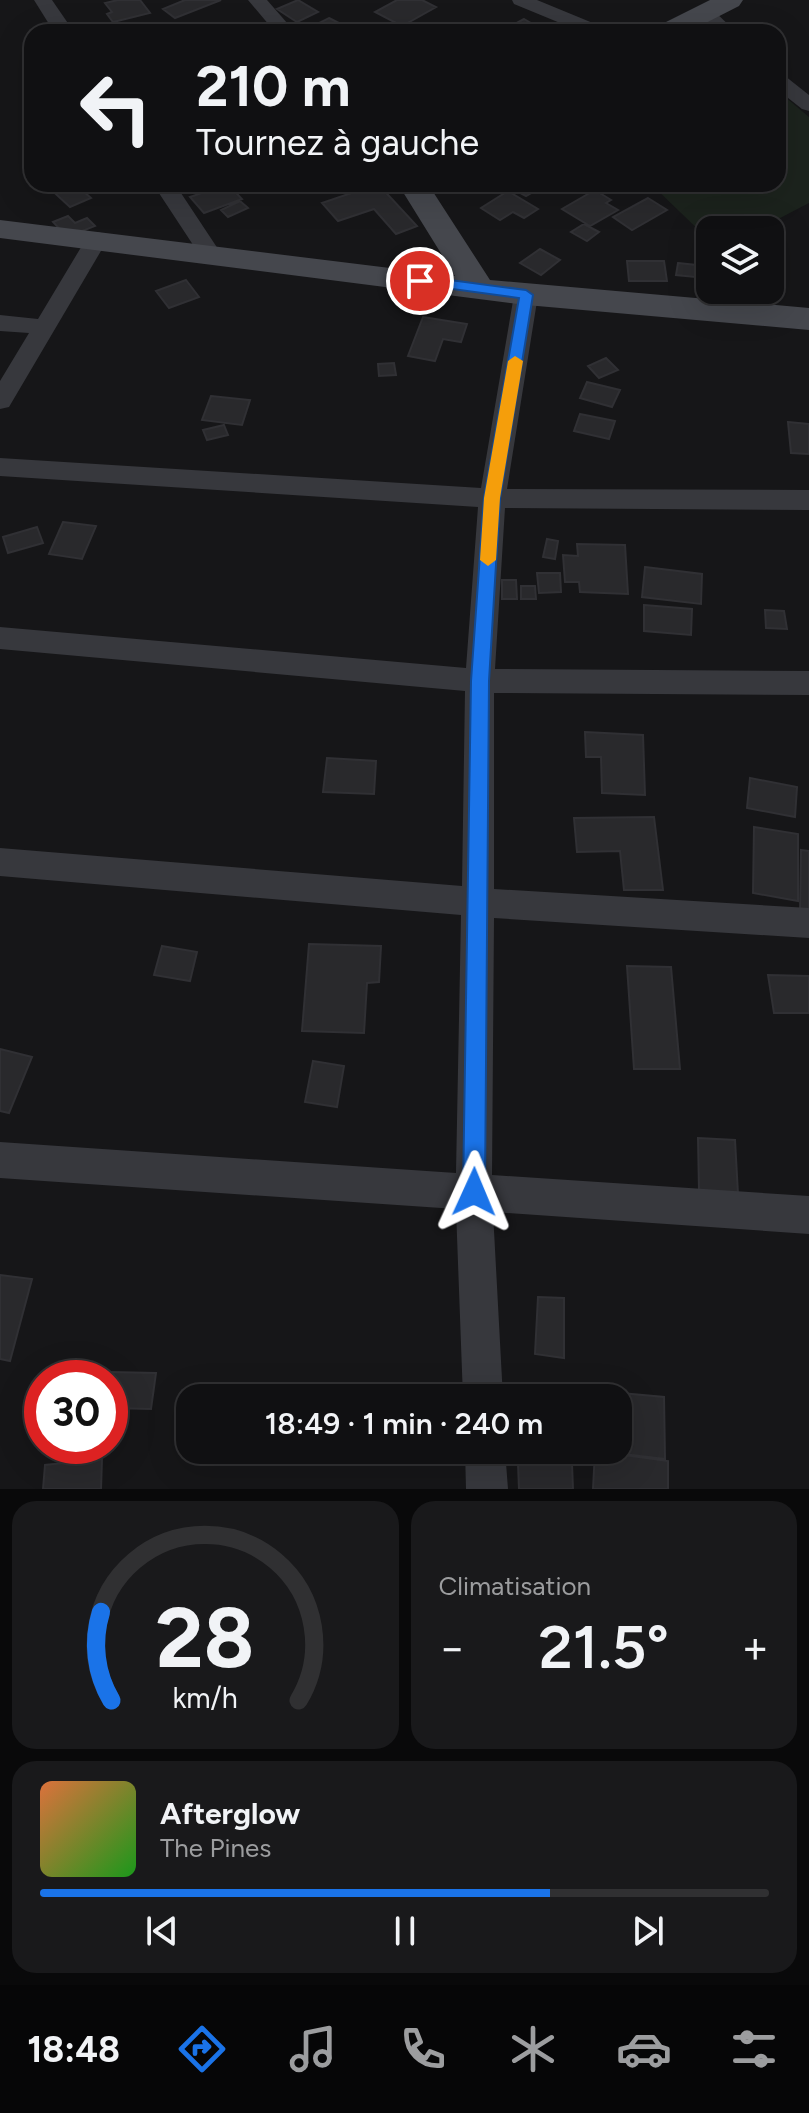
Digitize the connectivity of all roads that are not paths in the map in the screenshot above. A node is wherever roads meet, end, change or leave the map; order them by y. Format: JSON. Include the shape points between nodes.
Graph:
{"nodes":[{"id":1,"x":43,"y":0,"type":"edge"},
{"id":2,"x":257,"y":0,"type":"edge"},
{"id":3,"x":521,"y":0,"type":"edge"},
{"id":4,"x":730,"y":0,"type":"edge"},
{"id":5,"x":704,"y":12,"type":"junction"},
{"id":6,"x":59,"y":24,"type":"edge"},
{"id":7,"x":278,"y":24,"type":"edge"},
{"id":8,"x":579,"y":24,"type":"edge"},
{"id":9,"x":682,"y":24,"type":"edge"},
{"id":10,"x":717,"y":24,"type":"edge"},
{"id":11,"x":786,"y":86,"type":"edge"},
{"id":12,"x":809,"y":105,"type":"edge"},
{"id":13,"x":169,"y":192,"type":"edge"},
{"id":14,"x":418,"y":192,"type":"edge"},
{"id":15,"x":0,"y":229,"type":"edge"},
{"id":16,"x":97,"y":239,"type":"junction"},
{"id":17,"x":211,"y":255,"type":"junction"},
{"id":18,"x":479,"y":288,"type":"junction"},
{"id":19,"x":526,"y":295,"type":"junction"},
{"id":20,"x":809,"y":319,"type":"edge"},
{"id":21,"x":0,"y":323,"type":"edge"},
{"id":22,"x":44,"y":327,"type":"junction"},
{"id":23,"x":0,"y":401,"type":"edge"},
{"id":24,"x":0,"y":467,"type":"edge"},
{"id":25,"x":492,"y":498,"type":"junction"},
{"id":26,"x":809,"y":500,"type":"edge"},
{"id":27,"x":0,"y":638,"type":"edge"},
{"id":28,"x":480,"y":681,"type":"junction"},
{"id":29,"x":809,"y":683,"type":"edge"},
{"id":30,"x":0,"y":862,"type":"edge"},
{"id":31,"x":477,"y":902,"type":"junction"},
{"id":32,"x":809,"y":923,"type":"edge"},
{"id":33,"x":0,"y":1160,"type":"edge"},
{"id":34,"x":474,"y":1192,"type":"junction"},
{"id":35,"x":809,"y":1215,"type":"edge"},
{"id":36,"x":482,"y":1384,"type":"edge"},
{"id":37,"x":486,"y":1464,"type":"edge"},
{"id":38,"x":487,"y":1489,"type":"edge"}],
"edges":[{"from":1,"to":6,"type":"street"},
{"from":2,"to":7,"type":"street"},
{"from":3,"to":8,"type":"street"},
{"from":4,"to":5,"type":"street"},
{"from":5,"to":9,"type":"street"},
{"from":5,"to":10,"type":"street"},
{"from":11,"to":12,"type":"street"},
{"from":13,"to":17,"type":"street"},
{"from":14,"to":18,"type":"street"},
{"from":15,"to":16,"type":"street"},
{"from":16,"to":17,"type":"street"},
{"from":16,"to":22,"type":"street"},
{"from":17,"to":18,"type":"street"},
{"from":18,"to":19,"type":"street"},
{"from":19,"to":20,"type":"street"},
{"from":19,"to":25,"type":"street"},
{"from":21,"to":22,"type":"street"},
{"from":22,"to":23,"type":"street"},
{"from":24,"to":25,"type":"street"},
{"from":25,"to":26,"type":"street"},
{"from":25,"to":28,"type":"street"},
{"from":27,"to":28,"type":"street"},
{"from":28,"to":29,"type":"street"},
{"from":28,"to":31,"type":"street"},
{"from":30,"to":31,"type":"street"},
{"from":31,"to":32,"type":"street"},
{"from":31,"to":34,"type":"street"},
{"from":33,"to":34,"type":"street"},
{"from":34,"to":35,"type":"street"},
{"from":34,"to":36,"type":"street"},
{"from":37,"to":38,"type":"street"}]}
